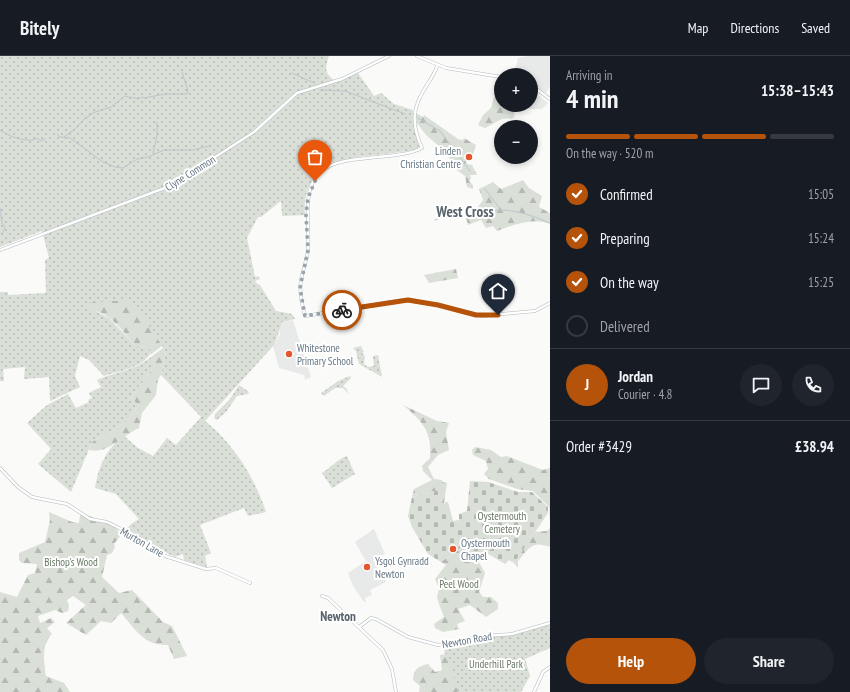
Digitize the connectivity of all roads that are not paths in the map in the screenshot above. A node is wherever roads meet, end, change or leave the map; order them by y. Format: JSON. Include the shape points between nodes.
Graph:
{"nodes":[{"id":1,"x":389,"y":56,"type":"edge"},
{"id":2,"x":417,"y":56,"type":"edge"},
{"id":3,"x":437,"y":66,"type":"junction"},
{"id":4,"x":494,"y":76,"type":"edge"},
{"id":5,"x":538,"y":90,"type":"edge"},
{"id":6,"x":550,"y":99,"type":"edge"},
{"id":7,"x":0,"y":250,"type":"edge"},
{"id":8,"x":550,"y":304,"type":"edge"},
{"id":9,"x":0,"y":468,"type":"edge"},
{"id":10,"x":250,"y":583,"type":"dead end"},
{"id":11,"x":322,"y":596,"type":"dead end"},
{"id":12,"x":550,"y":623,"type":"edge"},
{"id":13,"x":359,"y":627,"type":"junction"},
{"id":14,"x":550,"y":667,"type":"edge"},
{"id":15,"x":396,"y":692,"type":"edge"},
{"id":16,"x":534,"y":692,"type":"edge"}],
"edges":[{"from":1,"to":7,"type":"street","name":"Clyne Common","via":[[342,79],[293,95],[254,132],[170,186]]},
{"from":2,"to":3,"type":"street"},
{"from":3,"to":4,"type":"street"},
{"from":3,"to":8,"type":"street","via":[[418,99],[414,112],[415,128],[422,146],[409,154],[337,163],[323,171],[315,180],[308,198],[308,250],[300,288],[305,316],[403,300],[438,305],[482,316],[536,311]]},
{"from":5,"to":6,"type":"street"},
{"from":9,"to":10,"type":"street","name":"Murton Lane","via":[[27,494],[42,500],[67,504],[90,519],[107,522],[138,538],[165,556],[206,569],[216,568]]},
{"from":11,"to":13,"type":"street","via":[[328,598]]},
{"from":12,"to":13,"type":"street","name":"Newton Road","via":[[512,634],[483,636],[438,645],[408,638],[376,619],[371,618]]},
{"from":13,"to":15,"type":"street","via":[[383,650],[392,669]]},
{"from":14,"to":16,"type":"street","via":[[543,672]]}]}
